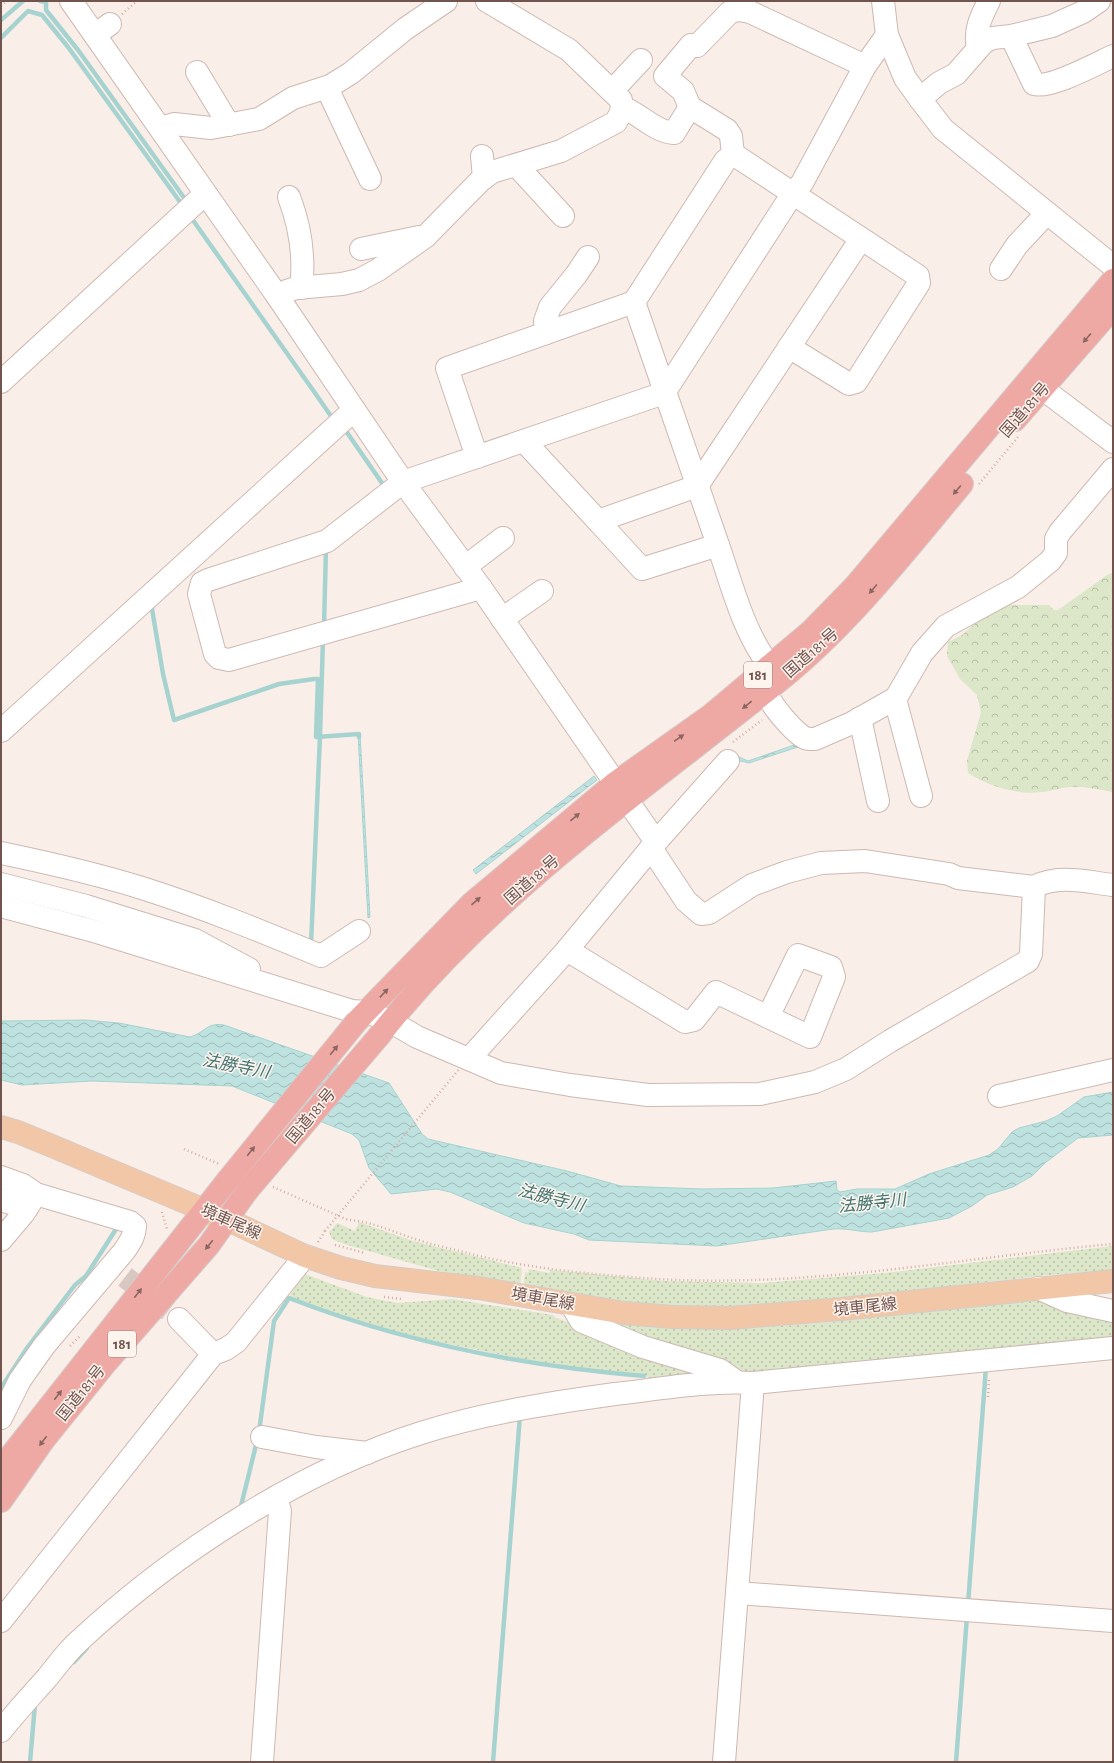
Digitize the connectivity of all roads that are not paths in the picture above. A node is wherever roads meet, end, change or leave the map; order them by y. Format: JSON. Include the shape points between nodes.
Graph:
{"nodes":[{"id":1,"x":71,"y":1,"type":"edge"},
{"id":2,"x":446,"y":1,"type":"edge"},
{"id":3,"x":487,"y":1,"type":"edge"},
{"id":4,"x":883,"y":1,"type":"edge"},
{"id":5,"x":989,"y":1,"type":"edge"},
{"id":6,"x":1099,"y":1,"type":"edge"},
{"id":7,"x":733,"y":6,"type":"edge"},
{"id":8,"x":887,"y":35,"type":"junction"},
{"id":9,"x":1011,"y":36,"type":"junction"},
{"id":10,"x":978,"y":48,"type":"junction"},
{"id":11,"x":1113,"y":56,"type":"edge"},
{"id":12,"x":641,"y":60,"type":"dead end"},
{"id":13,"x":865,"y":66,"type":"junction"},
{"id":14,"x":197,"y":72,"type":"dead end"},
{"id":15,"x":327,"y":88,"type":"junction"},
{"id":16,"x":617,"y":99,"type":"junction"},
{"id":17,"x":920,"y":99,"type":"junction"},
{"id":18,"x":690,"y":107,"type":"junction"},
{"id":19,"x":230,"y":125,"type":"junction"},
{"id":20,"x":160,"y":128,"type":"junction"},
{"id":21,"x":733,"y":154,"type":"junction"},
{"id":22,"x":482,"y":156,"type":"dead end"},
{"id":23,"x":516,"y":165,"type":"junction"},
{"id":24,"x":361,"y":172,"type":"dead end"},
{"id":25,"x":484,"y":178,"type":"junction"},
{"id":26,"x":793,"y":193,"type":"junction"},
{"id":27,"x":205,"y":194,"type":"junction"},
{"id":28,"x":289,"y":197,"type":"dead end"},
{"id":29,"x":1047,"y":213,"type":"junction"},
{"id":30,"x":563,"y":216,"type":"dead end"},
{"id":31,"x":425,"y":237,"type":"junction"},
{"id":32,"x":860,"y":239,"type":"junction"},
{"id":33,"x":361,"y":249,"type":"dead end"},
{"id":34,"x":588,"y":257,"type":"dead end"},
{"id":35,"x":1113,"y":266,"type":"edge"},
{"id":36,"x":1001,"y":269,"type":"dead end"},
{"id":37,"x":1113,"y":280,"type":"edge"},
{"id":38,"x":301,"y":288,"type":"junction"},
{"id":39,"x":278,"y":297,"type":"junction"},
{"id":40,"x":634,"y":302,"type":"junction"},
{"id":41,"x":1113,"y":308,"type":"edge"},
{"id":42,"x":546,"y":333,"type":"junction"},
{"id":43,"x":789,"y":347,"type":"junction"},
{"id":44,"x":1,"y":382,"type":"edge"},
{"id":45,"x":1043,"y":389,"type":"junction"},
{"id":46,"x":664,"y":392,"type":"junction"},
{"id":47,"x":354,"y":410,"type":"junction"},
{"id":48,"x":524,"y":441,"type":"junction"},
{"id":49,"x":1113,"y":442,"type":"edge"},
{"id":50,"x":477,"y":457,"type":"junction"},
{"id":51,"x":1113,"y":469,"type":"edge"},
{"id":52,"x":403,"y":482,"type":"junction"},
{"id":53,"x":697,"y":486,"type":"junction"},
{"id":54,"x":598,"y":521,"type":"junction"},
{"id":55,"x":503,"y":538,"type":"dead end"},
{"id":56,"x":718,"y":545,"type":"junction"},
{"id":57,"x":465,"y":567,"type":"junction"},
{"id":58,"x":481,"y":588,"type":"junction"},
{"id":59,"x":542,"y":591,"type":"dead end"},
{"id":60,"x":502,"y":619,"type":"junction"},
{"id":61,"x":769,"y":665,"type":"junction"},
{"id":62,"x":766,"y":690,"type":"junction"},
{"id":63,"x":895,"y":699,"type":"junction"},
{"id":64,"x":860,"y":718,"type":"junction"},
{"id":65,"x":1,"y":731,"type":"edge"},
{"id":66,"x":728,"y":760,"type":"dead end"},
{"id":67,"x":621,"y":792,"type":"junction"},
{"id":68,"x":921,"y":796,"type":"dead end"},
{"id":69,"x":878,"y":801,"type":"dead end"},
{"id":70,"x":654,"y":845,"type":"junction"},
{"id":71,"x":1,"y":854,"type":"edge"},
{"id":72,"x":1,"y":884,"type":"edge"},
{"id":73,"x":1113,"y":885,"type":"edge"},
{"id":74,"x":1034,"y":887,"type":"junction"},
{"id":75,"x":1,"y":906,"type":"edge"},
{"id":76,"x":359,"y":931,"type":"dead end"},
{"id":77,"x":567,"y":950,"type":"junction"},
{"id":78,"x":274,"y":987,"type":"junction"},
{"id":79,"x":768,"y":1016,"type":"dead end"},
{"id":80,"x":362,"y":1017,"type":"junction"},
{"id":81,"x":385,"y":1028,"type":"junction"},
{"id":82,"x":464,"y":1064,"type":"junction"},
{"id":83,"x":1113,"y":1070,"type":"edge"},
{"id":84,"x":999,"y":1096,"type":"dead end"},
{"id":85,"x":1,"y":1128,"type":"edge"},
{"id":86,"x":1,"y":1177,"type":"edge"},
{"id":87,"x":1,"y":1200,"type":"edge"},
{"id":88,"x":32,"y":1201,"type":"junction"},
{"id":89,"x":203,"y":1210,"type":"junction"},
{"id":90,"x":228,"y":1220,"type":"junction"},
{"id":91,"x":1,"y":1240,"type":"edge"},
{"id":92,"x":311,"y":1246,"type":"junction"},
{"id":93,"x":1113,"y":1281,"type":"edge"},
{"id":94,"x":1038,"y":1288,"type":"junction"},
{"id":95,"x":571,"y":1304,"type":"junction"},
{"id":96,"x":1113,"y":1311,"type":"edge"},
{"id":97,"x":179,"y":1319,"type":"tunnel mouth"},
{"id":98,"x":1113,"y":1348,"type":"edge"},
{"id":99,"x":213,"y":1354,"type":"junction"},
{"id":100,"x":745,"y":1382,"type":"junction"},
{"id":101,"x":1,"y":1418,"type":"edge"},
{"id":102,"x":262,"y":1437,"type":"dead end"},
{"id":103,"x":366,"y":1453,"type":"junction"},
{"id":104,"x":4,"y":1457,"type":"edge"},
{"id":105,"x":276,"y":1497,"type":"junction"},
{"id":106,"x":1,"y":1501,"type":"edge"},
{"id":107,"x":738,"y":1593,"type":"junction"},
{"id":108,"x":1,"y":1621,"type":"edge"},
{"id":109,"x":1113,"y":1621,"type":"edge"},
{"id":110,"x":1,"y":1731,"type":"edge"},
{"id":111,"x":262,"y":1762,"type":"edge"},
{"id":112,"x":724,"y":1762,"type":"edge"}],
"edges":[{"from":1,"to":20,"type":"street","via":[[102,30]]},
{"from":2,"to":15,"type":"street","via":[[405,29],[351,73]]},
{"from":3,"to":16,"type":"street","via":[[569,50]]},
{"from":4,"to":8,"type":"street"},
{"from":5,"to":10,"type":"street","via":[[976,37]]},
{"from":6,"to":9,"type":"street","via":[[1083,12],[1052,26]]},
{"from":7,"to":13,"type":"street"},
{"from":7,"to":18,"type":"street","via":[[697,46],[691,45],[665,76],[683,91]]},
{"from":8,"to":13,"type":"street"},
{"from":8,"to":17,"type":"street","via":[[905,78]]},
{"from":9,"to":10,"type":"street","via":[[993,38]]},
{"from":9,"to":11,"type":"street","via":[[1034,84],[1041,86]]},
{"from":10,"to":17,"type":"street","via":[[956,74],[939,83]]},
{"from":12,"to":16,"type":"street"},
{"from":13,"to":26,"type":"street","via":[[802,183]]},
{"from":14,"to":19,"type":"street"},
{"from":15,"to":19,"type":"street","via":[[293,98],[259,119]]},
{"from":15,"to":24,"type":"street"},
{"from":16,"to":18,"type":"street","via":[[660,129],[674,133]]},
{"from":16,"to":23,"type":"street","via":[[616,122],[561,151]]},
{"from":17,"to":29,"type":"street","via":[[943,130]]},
{"from":18,"to":21,"type":"street","via":[[727,130],[731,136]]},
{"from":19,"to":20,"type":"street","via":[[211,128],[174,124]]},
{"from":20,"to":27,"type":"street"},
{"from":21,"to":26,"type":"street"},
{"from":21,"to":40,"type":"street","via":[[725,160]]},
{"from":22,"to":25,"type":"street"},
{"from":23,"to":25,"type":"street","via":[[492,172]]},
{"from":23,"to":30,"type":"street"},
{"from":25,"to":31,"type":"street"},
{"from":26,"to":32,"type":"street"},
{"from":26,"to":46,"type":"street"},
{"from":27,"to":39,"type":"street"},
{"from":27,"to":44,"type":"street"},
{"from":28,"to":38,"type":"street","via":[[299,228],[303,272]]},
{"from":29,"to":35,"type":"street"},
{"from":29,"to":36,"type":"street","via":[[1017,245]]},
{"from":31,"to":33,"type":"street","via":[[414,237]]},
{"from":31,"to":38,"type":"street","via":[[359,280]]},
{"from":32,"to":43,"type":"street"},
{"from":32,"to":43,"type":"street","via":[[918,276],[919,283],[856,382],[849,384]]},
{"from":34,"to":42,"type":"street","via":[[550,307],[545,321]]},
{"from":37,"to":61,"type":"highway","name":"国道181号","number":"181","via":[[854,587],[810,631]]},
{"from":38,"to":39,"type":"street","via":[[287,291]]},
{"from":39,"to":47,"type":"street"},
{"from":40,"to":42,"type":"street"},
{"from":40,"to":46,"type":"street"},
{"from":41,"to":45,"type":"highway","name":"国道181号","number":"181","one_way":true},
{"from":42,"to":50,"type":"street","via":[[447,368]]},
{"from":43,"to":53,"type":"street"},
{"from":45,"to":49,"type":"street"},
{"from":45,"to":62,"type":"highway","name":"国道181号","number":"181","one_way":true,"via":[[841,626]]},
{"from":46,"to":48,"type":"street"},
{"from":46,"to":53,"type":"street"},
{"from":47,"to":52,"type":"street"},
{"from":47,"to":65,"type":"street"},
{"from":48,"to":50,"type":"street"},
{"from":48,"to":54,"type":"street"},
{"from":50,"to":52,"type":"street"},
{"from":51,"to":63,"type":"street","via":[[1060,532],[1056,539],[1056,553],[1050,561],[1018,587],[946,626],[922,653]]},
{"from":52,"to":57,"type":"street"},
{"from":52,"to":58,"type":"street","via":[[327,540],[202,583],[200,594],[215,654],[219,658],[229,660]]},
{"from":53,"to":54,"type":"street"},
{"from":53,"to":56,"type":"street"},
{"from":54,"to":56,"type":"street","via":[[642,569]]},
{"from":55,"to":57,"type":"street"},
{"from":56,"to":61,"type":"street","via":[[746,623],[758,650]]},
{"from":57,"to":58,"type":"street"},
{"from":58,"to":60,"type":"street"},
{"from":59,"to":60,"type":"street"},
{"from":60,"to":67,"type":"street"},
{"from":61,"to":62,"type":"street"},
{"from":67,"to":61,"type":"highway","name":"国道181号","number":"181","one_way":true},
{"from":62,"to":64,"type":"street","via":[[768,699],[775,708],[806,738],[819,737]]},
{"from":62,"to":67,"type":"highway","name":"国道181号","number":"181","one_way":true},
{"from":63,"to":64,"type":"street"},
{"from":63,"to":68,"type":"street"},
{"from":64,"to":69,"type":"street"},
{"from":66,"to":70,"type":"street"},
{"from":67,"to":70,"type":"street"},
{"from":80,"to":67,"type":"highway","name":"国道181号","number":"181","one_way":true,"via":[[472,903]]},
{"from":67,"to":81,"type":"highway","name":"国道181号","number":"181","via":[[441,964]]},
{"from":70,"to":74,"type":"street","via":[[686,901],[701,914],[709,913],[752,885],[821,863],[865,861],[949,874],[958,878]]},
{"from":70,"to":77,"type":"street"},
{"from":71,"to":76,"type":"street","via":[[55,864],[145,889],[231,919],[321,956]]},
{"from":72,"to":78,"type":"street","via":[[86,906],[195,940],[266,978]]},
{"from":73,"to":74,"type":"street","via":[[1060,879],[1043,882]]},
{"from":74,"to":82,"type":"street","via":[[1031,954],[1028,961],[860,1061],[815,1082],[760,1094],[648,1096],[501,1073]]},
{"from":75,"to":78,"type":"street","via":[[97,932]]},
{"from":77,"to":79,"type":"street","via":[[685,1022],[694,1020],[716,992]]},
{"from":77,"to":82,"type":"street"},
{"from":78,"to":80,"type":"street","via":[[352,1011]]},
{"from":80,"to":81,"type":"street"},
{"from":89,"to":80,"type":"highway","name":"国道181号","number":"181","one_way":true,"bridge":true,"via":[[226,1174]]},
{"from":81,"to":82,"type":"street","via":[[417,1037]]},
{"from":81,"to":90,"type":"highway","name":"国道181号","number":"181","bridge":true},
{"from":83,"to":84,"type":"street"},
{"from":85,"to":89,"type":"main road","name":"境車尾線","via":[[18,1132]]},
{"from":86,"to":88,"type":"street","via":[[23,1185]]},
{"from":87,"to":88,"type":"street"},
{"from":88,"to":91,"type":"street"},
{"from":88,"to":101,"type":"street","via":[[130,1222],[135,1226],[118,1272],[44,1346],[20,1380]]},
{"from":89,"to":90,"type":"main road","name":"境車尾線"},
{"from":104,"to":89,"type":"highway","name":"国道181号","number":"181","one_way":true},
{"from":90,"to":92,"type":"main road","name":"境車尾線"},
{"from":90,"to":106,"type":"highway","name":"国道181号","number":"181","one_way":true,"via":[[52,1429]]},
{"from":92,"to":95,"type":"main road","name":"境車尾線","via":[[341,1268],[375,1276],[478,1288]]},
{"from":92,"to":99,"type":"street","via":[[236,1342]]},
{"from":93,"to":94,"type":"main road","name":"境車尾線"},
{"from":94,"to":95,"type":"main road","name":"境車尾線","via":[[730,1318],[624,1314]]},
{"from":94,"to":96,"type":"street","via":[[1067,1301]]},
{"from":95,"to":100,"type":"street","via":[[581,1321],[644,1347],[720,1370]]},
{"from":97,"to":99,"type":"street"},
{"from":98,"to":100,"type":"street"},
{"from":99,"to":108,"type":"street"},
{"from":100,"to":103,"type":"street","via":[[632,1392],[514,1409],[422,1433]]},
{"from":100,"to":107,"type":"street"},
{"from":102,"to":103,"type":"street"},
{"from":103,"to":105,"type":"street"},
{"from":105,"to":110,"type":"street","via":[[213,1536],[146,1584],[84,1636]]},
{"from":105,"to":111,"type":"street","via":[[280,1511]]},
{"from":107,"to":109,"type":"street"},
{"from":107,"to":112,"type":"street"}]}
